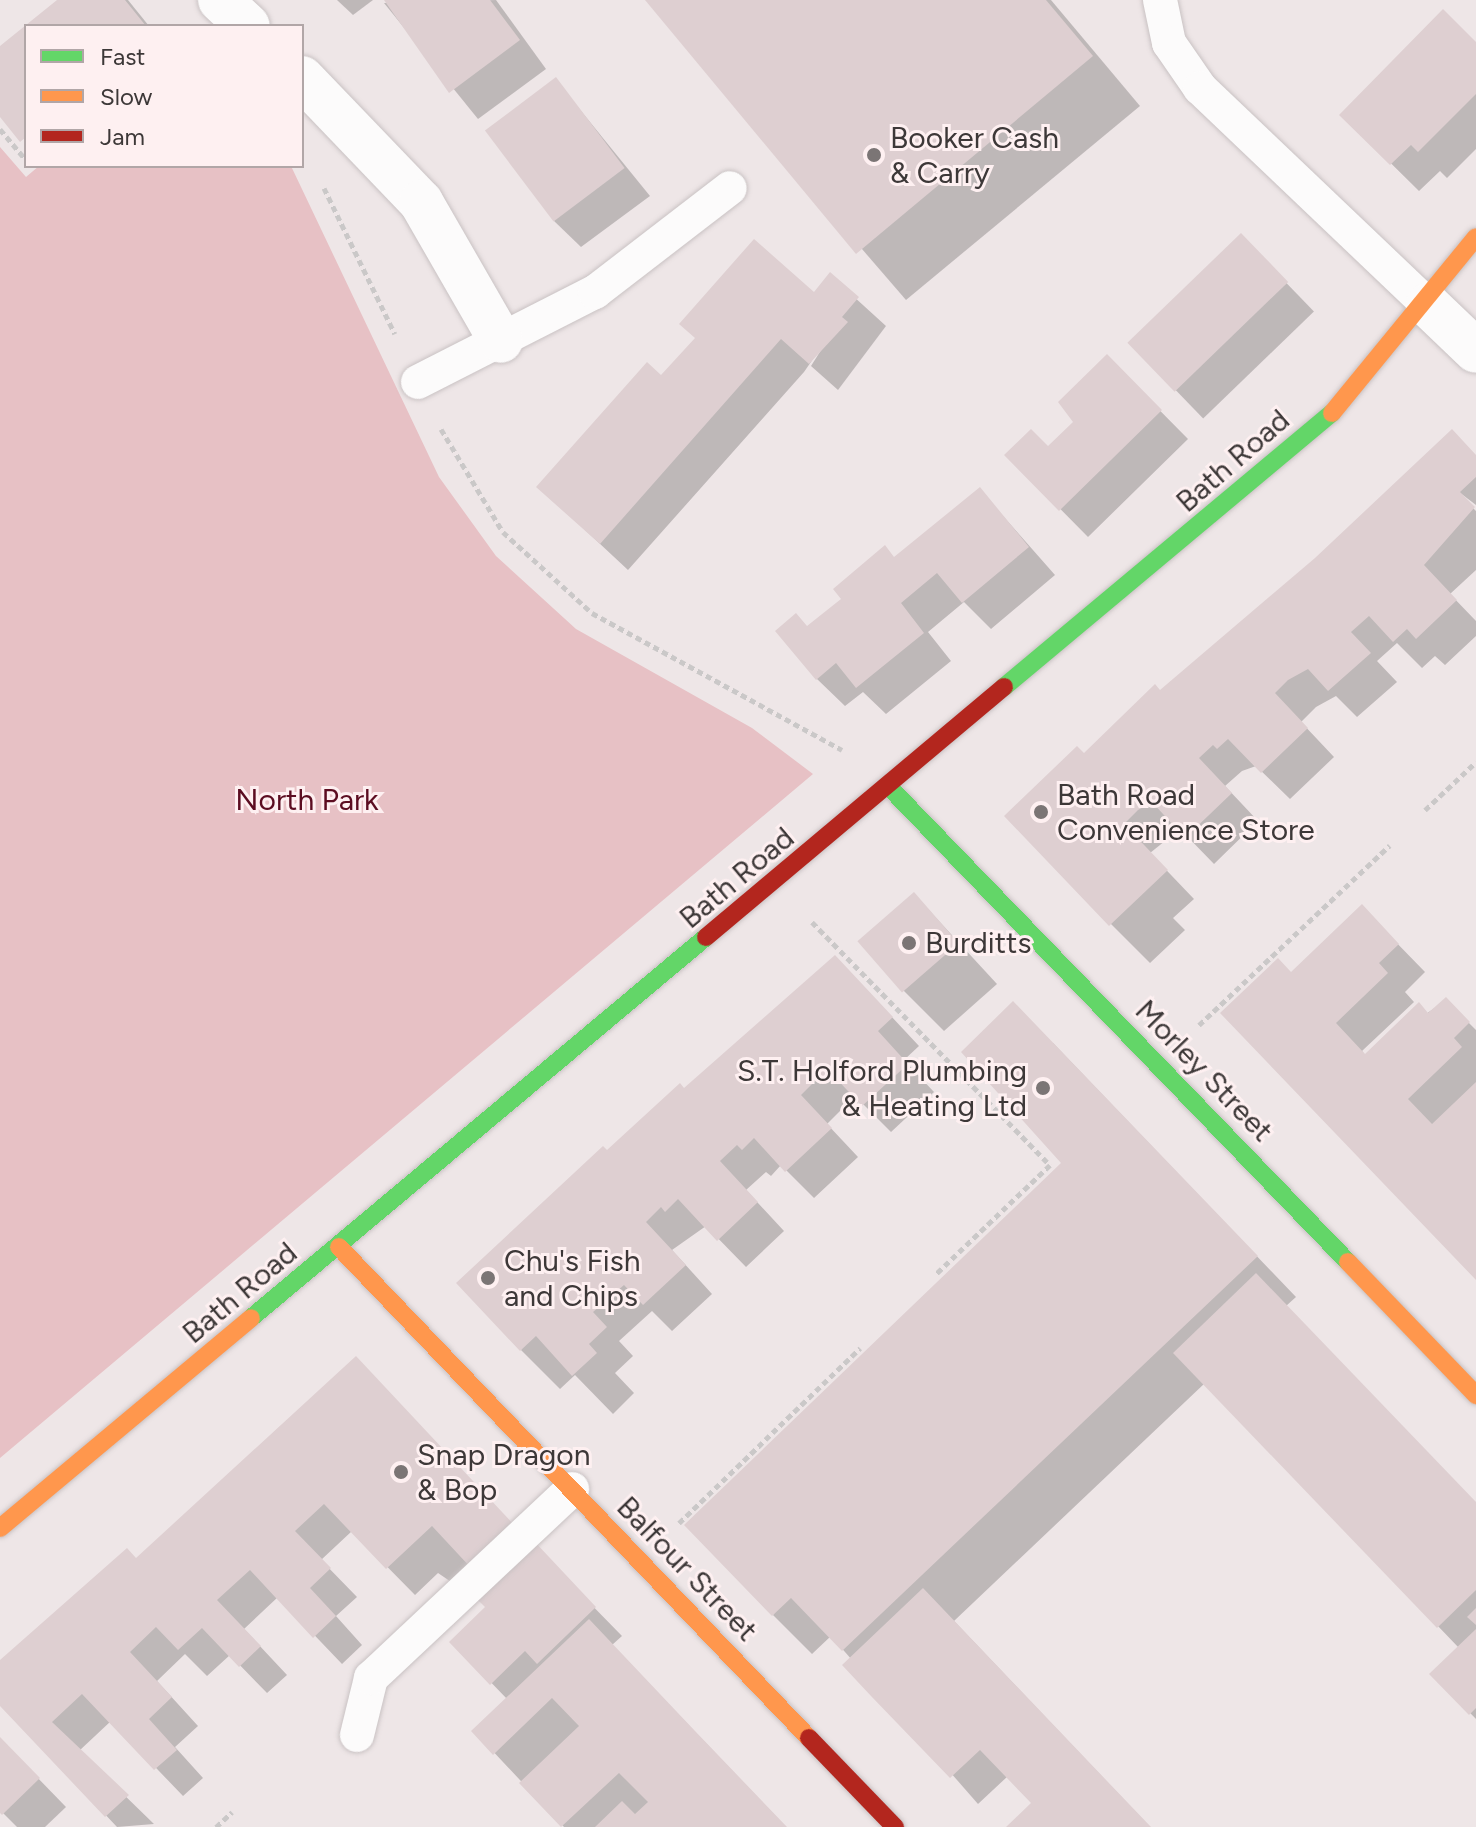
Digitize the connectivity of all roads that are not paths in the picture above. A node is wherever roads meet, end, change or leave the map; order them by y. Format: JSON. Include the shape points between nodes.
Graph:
{"nodes":[{"id":1,"x":220,"y":0,"type":"edge"},
{"id":2,"x":1160,"y":0,"type":"edge"},
{"id":3,"x":246,"y":24,"type":"edge"},
{"id":4,"x":304,"y":80,"type":"edge"},
{"id":5,"x":730,"y":188,"type":"dead end"},
{"id":6,"x":1476,"y":237,"type":"edge"},
{"id":7,"x":1428,"y":305,"type":"junction"},
{"id":8,"x":501,"y":341,"type":"junction"},
{"id":9,"x":1476,"y":351,"type":"edge"},
{"id":10,"x":418,"y":382,"type":"road end"},
{"id":11,"x":890,"y":788,"type":"junction"},
{"id":12,"x":339,"y":1247,"type":"junction"},
{"id":13,"x":1476,"y":1395,"type":"edge"},
{"id":14,"x":572,"y":1489,"type":"junction"},
{"id":15,"x":0,"y":1528,"type":"edge"},
{"id":16,"x":357,"y":1735,"type":"dead end"},
{"id":17,"x":895,"y":1827,"type":"edge"}],
"edges":[{"from":1,"to":3,"type":"street"},
{"from":2,"to":7,"type":"lane","via":[[1169,43],[1200,88]]},
{"from":4,"to":8,"type":"street","via":[[421,202]]},
{"from":5,"to":8,"type":"lane","via":[[595,292]]},
{"from":6,"to":7,"type":"street","name":"Bath Road"},
{"from":7,"to":9,"type":"street"},
{"from":7,"to":11,"type":"street","name":"Bath Road","via":[[1351,397]]},
{"from":8,"to":10,"type":"lane"},
{"from":11,"to":12,"type":"street","name":"Bath Road"},
{"from":11,"to":13,"type":"street","name":"Morley Street"},
{"from":12,"to":14,"type":"street","name":"Balfour Street"},
{"from":12,"to":15,"type":"street","name":"Bath Road"},
{"from":14,"to":16,"type":"lane","via":[[371,1678]]},
{"from":14,"to":17,"type":"street","name":"Balfour Street"}]}
